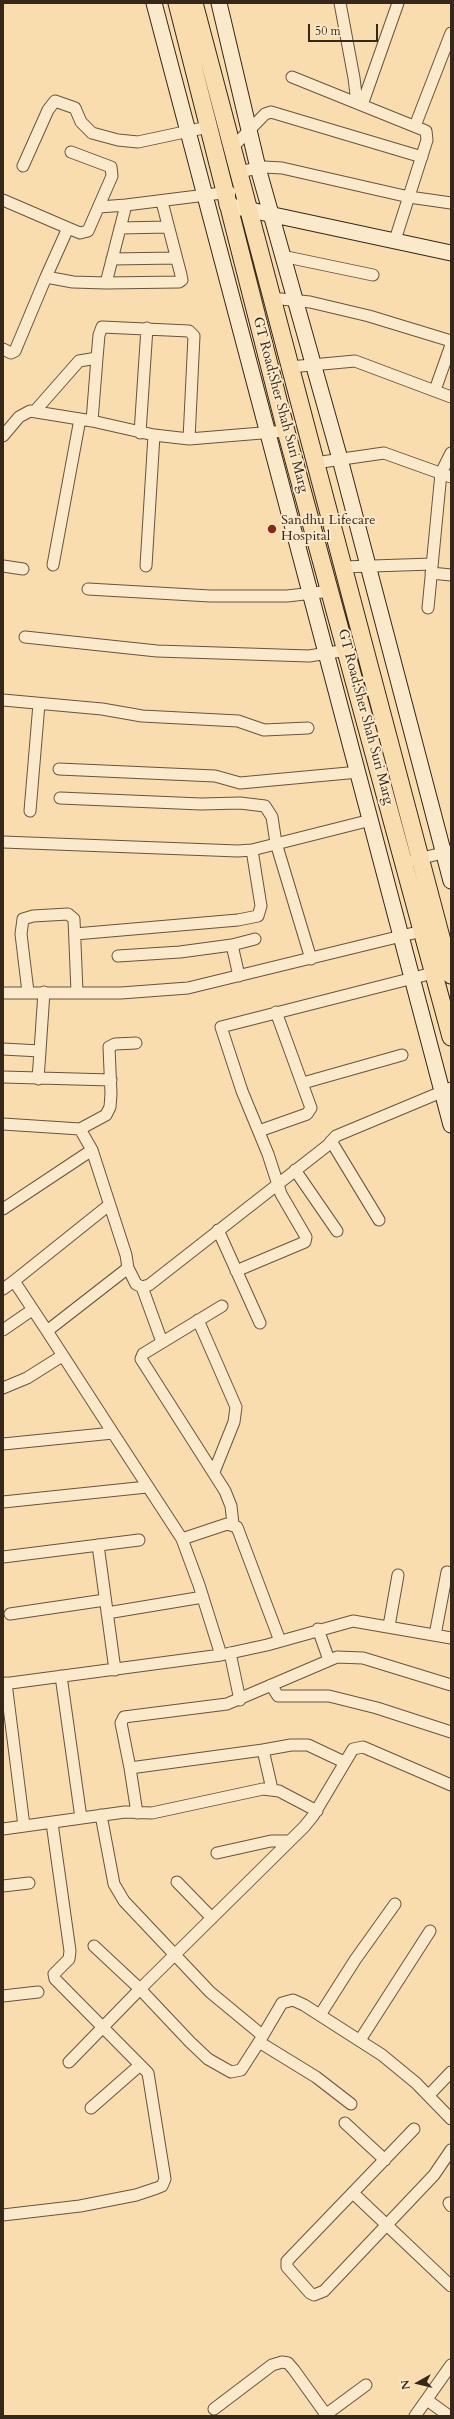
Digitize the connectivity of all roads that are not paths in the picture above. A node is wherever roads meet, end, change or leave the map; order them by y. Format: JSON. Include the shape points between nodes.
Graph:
{"nodes":[{"id":1,"x":154,"y":3,"type":"edge"},
{"id":2,"x":177,"y":3,"type":"edge"},
{"id":3,"x":194,"y":3,"type":"edge"},
{"id":4,"x":219,"y":3,"type":"edge"},
{"id":5,"x":340,"y":3,"type":"edge"},
{"id":6,"x":398,"y":3,"type":"edge"},
{"id":7,"x":451,"y":33,"type":"edge"},
{"id":8,"x":292,"y":78,"type":"dead end"},
{"id":9,"x":359,"y":104,"type":"junction"},
{"id":10,"x":415,"y":126,"type":"junction"},
{"id":11,"x":208,"y":127,"type":"junction"},
{"id":12,"x":250,"y":129,"type":"junction"},
{"id":13,"x":187,"y":131,"type":"junction"},
{"id":14,"x":232,"y":148,"type":"junction"},
{"id":15,"x":71,"y":152,"type":"dead end"},
{"id":16,"x":422,"y":157,"type":"junction"},
{"id":17,"x":23,"y":166,"type":"dead end"},
{"id":18,"x":258,"y":168,"type":"junction"},
{"id":19,"x":238,"y":172,"type":"junction"},
{"id":20,"x":243,"y":189,"type":"junction"},
{"id":21,"x":205,"y":196,"type":"junction"},
{"id":22,"x":409,"y":197,"type":"junction"},
{"id":23,"x":226,"y":199,"type":"junction"},
{"id":24,"x":3,"y":200,"type":"edge"},
{"id":25,"x":162,"y":202,"type":"junction"},
{"id":26,"x":451,"y":203,"type":"edge"},
{"id":27,"x":126,"y":205,"type":"junction"},
{"id":28,"x":99,"y":207,"type":"junction"},
{"id":29,"x":248,"y":211,"type":"junction"},
{"id":30,"x":271,"y":216,"type":"junction"},
{"id":31,"x":168,"y":227,"type":"junction"},
{"id":32,"x":68,"y":228,"type":"junction"},
{"id":33,"x":120,"y":228,"type":"junction"},
{"id":34,"x":395,"y":240,"type":"junction"},
{"id":35,"x":451,"y":253,"type":"edge"},
{"id":36,"x":282,"y":256,"type":"junction"},
{"id":37,"x":176,"y":258,"type":"junction"},
{"id":38,"x":112,"y":259,"type":"junction"},
{"id":39,"x":373,"y":275,"type":"dead end"},
{"id":40,"x":46,"y":277,"type":"junction"},
{"id":41,"x":106,"y":282,"type":"junction"},
{"id":42,"x":272,"y":298,"type":"junction"},
{"id":43,"x":294,"y":299,"type":"junction"},
{"id":44,"x":147,"y":328,"type":"junction"},
{"id":45,"x":451,"y":341,"type":"edge"},
{"id":46,"x":451,"y":344,"type":"edge"},
{"id":47,"x":3,"y":349,"type":"edge"},
{"id":48,"x":97,"y":358,"type":"junction"},
{"id":49,"x":314,"y":364,"type":"junction"},
{"id":50,"x":290,"y":367,"type":"junction"},
{"id":51,"x":435,"y":390,"type":"junction"},
{"id":52,"x":451,"y":397,"type":"edge"},
{"id":53,"x":34,"y":411,"type":"junction"},
{"id":54,"x":80,"y":419,"type":"junction"},
{"id":55,"x":92,"y":421,"type":"junction"},
{"id":56,"x":286,"y":431,"type":"junction"},
{"id":57,"x":140,"y":433,"type":"junction"},
{"id":58,"x":269,"y":433,"type":"junction"},
{"id":59,"x":154,"y":435,"type":"junction"},
{"id":60,"x":3,"y":436,"type":"edge"},
{"id":61,"x":189,"y":439,"type":"junction"},
{"id":62,"x":451,"y":453,"type":"edge"},
{"id":63,"x":340,"y":459,"type":"junction"},
{"id":64,"x":315,"y":463,"type":"junction"},
{"id":65,"x":446,"y":475,"type":"edge"},
{"id":66,"x":53,"y":565,"type":"dead end"},
{"id":67,"x":3,"y":566,"type":"edge"},
{"id":68,"x":146,"y":566,"type":"dead end"},
{"id":69,"x":367,"y":566,"type":"junction"},
{"id":70,"x":343,"y":567,"type":"junction"},
{"id":71,"x":23,"y":569,"type":"dead end"},
{"id":72,"x":432,"y":569,"type":"junction"},
{"id":73,"x":451,"y":575,"type":"edge"},
{"id":74,"x":88,"y":589,"type":"dead end"},
{"id":75,"x":331,"y":591,"type":"junction"},
{"id":76,"x":311,"y":594,"type":"junction"},
{"id":77,"x":428,"y":608,"type":"dead end"},
{"id":78,"x":25,"y":637,"type":"dead end"},
{"id":79,"x":347,"y":650,"type":"junction"},
{"id":80,"x":326,"y":654,"type":"junction"},
{"id":81,"x":3,"y":700,"type":"edge"},
{"id":82,"x":39,"y":704,"type":"junction"},
{"id":83,"x":308,"y":728,"type":"dead end"},
{"id":84,"x":59,"y":769,"type":"dead end"},
{"id":85,"x":359,"y":772,"type":"junction"},
{"id":86,"x":60,"y":798,"type":"dead end"},
{"id":87,"x":30,"y":811,"type":"dead end"},
{"id":88,"x":371,"y":820,"type":"junction"},
{"id":89,"x":3,"y":842,"type":"edge"},
{"id":90,"x":276,"y":843,"type":"junction"},
{"id":91,"x":252,"y":850,"type":"junction"},
{"id":92,"x":447,"y":852,"type":"edge"},
{"id":93,"x":412,"y":860,"type":"junction"},
{"id":94,"x":451,"y":881,"type":"edge"},
{"id":95,"x":422,"y":931,"type":"junction"},
{"id":96,"x":75,"y":934,"type":"junction"},
{"id":97,"x":402,"y":935,"type":"junction"},
{"id":98,"x":255,"y":939,"type":"dead end"},
{"id":99,"x":232,"y":945,"type":"junction"},
{"id":100,"x":118,"y":956,"type":"dead end"},
{"id":101,"x":311,"y":959,"type":"junction"},
{"id":102,"x":433,"y":973,"type":"junction"},
{"id":103,"x":451,"y":975,"type":"edge"},
{"id":104,"x":239,"y":976,"type":"junction"},
{"id":105,"x":412,"y":979,"type":"junction"},
{"id":106,"x":28,"y":992,"type":"junction"},
{"id":107,"x":44,"y":992,"type":"junction"},
{"id":108,"x":77,"y":992,"type":"junction"},
{"id":109,"x":3,"y":994,"type":"edge"},
{"id":110,"x":276,"y":1012,"type":"junction"},
{"id":111,"x":451,"y":1037,"type":"edge"},
{"id":112,"x":136,"y":1043,"type":"dead end"},
{"id":113,"x":3,"y":1049,"type":"edge"},
{"id":114,"x":40,"y":1051,"type":"junction"},
{"id":115,"x":402,"y":1055,"type":"dead end"},
{"id":116,"x":3,"y":1077,"type":"edge"},
{"id":117,"x":38,"y":1079,"type":"junction"},
{"id":118,"x":110,"y":1080,"type":"junction"},
{"id":119,"x":303,"y":1083,"type":"junction"},
{"id":120,"x":446,"y":1089,"type":"edge"},
{"id":121,"x":3,"y":1124,"type":"edge"},
{"id":122,"x":451,"y":1125,"type":"edge"},
{"id":123,"x":80,"y":1129,"type":"junction"},
{"id":124,"x":259,"y":1131,"type":"junction"},
{"id":125,"x":331,"y":1141,"type":"junction"},
{"id":126,"x":92,"y":1150,"type":"junction"},
{"id":127,"x":296,"y":1170,"type":"junction"},
{"id":128,"x":278,"y":1183,"type":"junction"},
{"id":129,"x":109,"y":1205,"type":"junction"},
{"id":130,"x":3,"y":1208,"type":"edge"},
{"id":131,"x":378,"y":1220,"type":"dead end"},
{"id":132,"x":218,"y":1230,"type":"junction"},
{"id":133,"x":337,"y":1231,"type":"dead end"},
{"id":134,"x":128,"y":1268,"type":"junction"},
{"id":135,"x":236,"y":1271,"type":"junction"},
{"id":136,"x":14,"y":1281,"type":"junction"},
{"id":137,"x":142,"y":1287,"type":"junction"},
{"id":138,"x":3,"y":1289,"type":"edge"},
{"id":139,"x":222,"y":1306,"type":"dead end"},
{"id":140,"x":32,"y":1310,"type":"junction"},
{"id":141,"x":198,"y":1320,"type":"junction"},
{"id":142,"x":260,"y":1323,"type":"dead end"},
{"id":143,"x":3,"y":1330,"type":"edge"},
{"id":144,"x":46,"y":1331,"type":"junction"},
{"id":145,"x":162,"y":1342,"type":"junction"},
{"id":146,"x":62,"y":1356,"type":"junction"},
{"id":147,"x":3,"y":1388,"type":"edge"},
{"id":148,"x":113,"y":1433,"type":"junction"},
{"id":149,"x":3,"y":1444,"type":"edge"},
{"id":150,"x":214,"y":1472,"type":"junction"},
{"id":151,"x":147,"y":1486,"type":"junction"},
{"id":152,"x":3,"y":1502,"type":"edge"},
{"id":153,"x":233,"y":1524,"type":"junction"},
{"id":154,"x":139,"y":1540,"type":"dead end"},
{"id":155,"x":182,"y":1540,"type":"junction"},
{"id":156,"x":98,"y":1545,"type":"junction"},
{"id":157,"x":3,"y":1557,"type":"edge"},
{"id":158,"x":447,"y":1572,"type":"dead end"},
{"id":159,"x":398,"y":1575,"type":"dead end"},
{"id":160,"x":203,"y":1597,"type":"junction"},
{"id":161,"x":105,"y":1600,"type":"junction"},
{"id":162,"x":107,"y":1613,"type":"junction"},
{"id":163,"x":10,"y":1614,"type":"dead end"},
{"id":164,"x":389,"y":1626,"type":"junction"},
{"id":165,"x":318,"y":1629,"type":"junction"},
{"id":166,"x":435,"y":1635,"type":"junction"},
{"id":167,"x":451,"y":1638,"type":"edge"},
{"id":168,"x":280,"y":1642,"type":"junction"},
{"id":169,"x":226,"y":1654,"type":"junction"},
{"id":170,"x":329,"y":1660,"type":"junction"},
{"id":171,"x":115,"y":1670,"type":"junction"},
{"id":172,"x":61,"y":1676,"type":"junction"},
{"id":173,"x":5,"y":1684,"type":"edge"},
{"id":174,"x":271,"y":1685,"type":"junction"},
{"id":175,"x":451,"y":1685,"type":"edge"},
{"id":176,"x":240,"y":1700,"type":"junction"},
{"id":177,"x":451,"y":1732,"type":"edge"},
{"id":178,"x":262,"y":1750,"type":"junction"},
{"id":179,"x":344,"y":1762,"type":"junction"},
{"id":180,"x":130,"y":1768,"type":"junction"},
{"id":181,"x":451,"y":1785,"type":"edge"},
{"id":182,"x":272,"y":1789,"type":"junction"},
{"id":183,"x":316,"y":1810,"type":"junction"},
{"id":184,"x":137,"y":1812,"type":"junction"},
{"id":185,"x":101,"y":1815,"type":"junction"},
{"id":186,"x":81,"y":1818,"type":"junction"},
{"id":187,"x":52,"y":1823,"type":"junction"},
{"id":188,"x":24,"y":1826,"type":"junction"},
{"id":189,"x":3,"y":1829,"type":"edge"},
{"id":190,"x":289,"y":1840,"type":"junction"},
{"id":191,"x":217,"y":1853,"type":"dead end"},
{"id":192,"x":177,"y":1882,"type":"dead end"},
{"id":193,"x":29,"y":1883,"type":"dead end"},
{"id":194,"x":3,"y":1886,"type":"edge"},
{"id":195,"x":395,"y":1904,"type":"dead end"},
{"id":196,"x":212,"y":1918,"type":"junction"},
{"id":197,"x":430,"y":1931,"type":"dead end"},
{"id":198,"x":94,"y":1946,"type":"dead end"},
{"id":199,"x":175,"y":1953,"type":"junction"},
{"id":200,"x":140,"y":1989,"type":"junction"},
{"id":201,"x":38,"y":1992,"type":"dead end"},
{"id":202,"x":3,"y":1996,"type":"edge"},
{"id":203,"x":320,"y":2015,"type":"junction"},
{"id":204,"x":102,"y":2026,"type":"junction"},
{"id":205,"x":261,"y":2039,"type":"junction"},
{"id":206,"x":360,"y":2040,"type":"junction"},
{"id":207,"x":69,"y":2062,"type":"dead end"},
{"id":208,"x":140,"y":2064,"type":"junction"},
{"id":209,"x":451,"y":2072,"type":"edge"},
{"id":210,"x":429,"y":2095,"type":"junction"},
{"id":211,"x":351,"y":2104,"type":"dead end"},
{"id":212,"x":91,"y":2108,"type":"dead end"},
{"id":213,"x":451,"y":2119,"type":"edge"},
{"id":214,"x":345,"y":2123,"type":"dead end"},
{"id":215,"x":414,"y":2129,"type":"dead end"},
{"id":216,"x":451,"y":2150,"type":"edge"},
{"id":217,"x":385,"y":2160,"type":"junction"},
{"id":218,"x":354,"y":2193,"type":"junction"},
{"id":219,"x":3,"y":2215,"type":"edge"},
{"id":220,"x":388,"y":2226,"type":"junction"},
{"id":221,"x":451,"y":2286,"type":"edge"},
{"id":222,"x":451,"y":2365,"type":"edge"},
{"id":223,"x":366,"y":2385,"type":"dead end"},
{"id":224,"x":427,"y":2400,"type":"junction"},
{"id":225,"x":214,"y":2409,"type":"dead end"},
{"id":226,"x":326,"y":2416,"type":"edge"},
{"id":227,"x":415,"y":2416,"type":"edge"},
{"id":228,"x":449,"y":2416,"type":"edge"}],
"edges":[{"from":1,"to":13,"type":"main road"},
{"from":2,"to":11,"type":"main road","name":"GT Road;Sher Shah Suri Marg"},
{"from":3,"to":14,"type":"main road","name":"GT Road;Sher Shah Suri Marg"},
{"from":4,"to":12,"type":"main road"},
{"from":5,"to":9,"type":"street"},
{"from":6,"to":9,"type":"street"},
{"from":7,"to":10,"type":"street"},
{"from":8,"to":9,"type":"street"},
{"from":9,"to":10,"type":"street"},
{"from":10,"to":16,"type":"street","via":[[426,131],[428,135]]},
{"from":11,"to":13,"type":"street"},
{"from":11,"to":23,"type":"main road","name":"GT Road;Sher Shah Suri Marg"},
{"from":12,"to":14,"type":"street"},
{"from":12,"to":16,"type":"street","via":[[265,114],[271,112]]},
{"from":12,"to":18,"type":"main road"},
{"from":13,"to":17,"type":"street","via":[[138,142],[118,140],[92,133],[81,122],[75,108],[55,101],[48,110]]},
{"from":13,"to":21,"type":"main road"},
{"from":14,"to":19,"type":"main road","name":"GT Road;Sher Shah Suri Marg"},
{"from":15,"to":28,"type":"street","via":[[104,163],[113,170]]},
{"from":16,"to":22,"type":"street"},
{"from":18,"to":19,"type":"street"},
{"from":18,"to":22,"type":"street","via":[[282,168]]},
{"from":18,"to":30,"type":"main road"},
{"from":19,"to":20,"type":"main road","name":"GT Road;Sher Shah Suri Marg"},
{"from":20,"to":23,"type":"street"},
{"from":20,"to":29,"type":"main road","name":"GT Road;Sher Shah Suri Marg"},
{"from":21,"to":23,"type":"street"},
{"from":21,"to":25,"type":"street"},
{"from":21,"to":58,"type":"main road"},
{"from":22,"to":26,"type":"street"},
{"from":22,"to":34,"type":"street"},
{"from":23,"to":29,"type":"main road"},
{"from":23,"to":56,"type":"main road","name":"GT Road;Sher Shah Suri Marg"},
{"from":24,"to":32,"type":"street"},
{"from":25,"to":27,"type":"street"},
{"from":25,"to":31,"type":"street"},
{"from":27,"to":28,"type":"street"},
{"from":27,"to":33,"type":"street"},
{"from":28,"to":32,"type":"street","via":[[85,233]]},
{"from":29,"to":30,"type":"main road"},
{"from":29,"to":42,"type":"main road","name":"GT Road;Sher Shah Suri Marg"},
{"from":30,"to":34,"type":"main road"},
{"from":30,"to":36,"type":"main road"},
{"from":31,"to":33,"type":"street"},
{"from":31,"to":37,"type":"street"},
{"from":32,"to":40,"type":"street"},
{"from":33,"to":38,"type":"street"},
{"from":34,"to":35,"type":"main road"},
{"from":36,"to":39,"type":"street"},
{"from":36,"to":43,"type":"main road"},
{"from":37,"to":38,"type":"street"},
{"from":37,"to":41,"type":"street","via":[[182,278],[179,282]]},
{"from":38,"to":41,"type":"street"},
{"from":40,"to":41,"type":"street","via":[[73,282]]},
{"from":40,"to":47,"type":"street","via":[[15,351],[11,353]]},
{"from":42,"to":43,"type":"street"},
{"from":42,"to":50,"type":"main road","name":"GT Road;Sher Shah Suri Marg"},
{"from":43,"to":45,"type":"street","via":[[369,316]]},
{"from":43,"to":49,"type":"main road"},
{"from":44,"to":48,"type":"street","via":[[102,327]]},
{"from":44,"to":57,"type":"street"},
{"from":44,"to":61,"type":"street","via":[[189,331],[193,334]]},
{"from":46,"to":51,"type":"street"},
{"from":48,"to":53,"type":"street","via":[[79,361]]},
{"from":48,"to":55,"type":"street"},
{"from":49,"to":50,"type":"street"},
{"from":49,"to":51,"type":"street","via":[[355,361]]},
{"from":49,"to":63,"type":"main road"},
{"from":50,"to":64,"type":"main road","name":"GT Road;Sher Shah Suri Marg"},
{"from":51,"to":52,"type":"street"},
{"from":53,"to":54,"type":"street"},
{"from":53,"to":60,"type":"street","via":[[24,413]]},
{"from":54,"to":55,"type":"street"},
{"from":54,"to":66,"type":"street"},
{"from":55,"to":57,"type":"street"},
{"from":56,"to":58,"type":"street"},
{"from":56,"to":75,"type":"main road","name":"GT Road;Sher Shah Suri Marg"},
{"from":57,"to":59,"type":"street"},
{"from":58,"to":61,"type":"street"},
{"from":58,"to":76,"type":"main road"},
{"from":59,"to":61,"type":"street"},
{"from":59,"to":68,"type":"street"},
{"from":62,"to":65,"type":"street"},
{"from":63,"to":64,"type":"street"},
{"from":63,"to":65,"type":"street","via":[[384,453]]},
{"from":63,"to":69,"type":"main road"},
{"from":64,"to":70,"type":"main road","name":"GT Road;Sher Shah Suri Marg"},
{"from":65,"to":72,"type":"street"},
{"from":67,"to":71,"type":"street"},
{"from":69,"to":70,"type":"street"},
{"from":69,"to":72,"type":"street"},
{"from":69,"to":92,"type":"main road"},
{"from":70,"to":93,"type":"main road","name":"GT Road;Sher Shah Suri Marg"},
{"from":72,"to":73,"type":"street"},
{"from":72,"to":77,"type":"street"},
{"from":74,"to":76,"type":"street","via":[[210,596]]},
{"from":75,"to":76,"type":"street"},
{"from":75,"to":79,"type":"main road","name":"GT Road;Sher Shah Suri Marg"},
{"from":76,"to":80,"type":"main road"},
{"from":78,"to":80,"type":"street","via":[[158,651],[309,656]]},
{"from":79,"to":80,"type":"street"},
{"from":79,"to":93,"type":"main road","name":"GT Road;Sher Shah Suri Marg"},
{"from":80,"to":85,"type":"main road"},
{"from":81,"to":82,"type":"street"},
{"from":82,"to":83,"type":"street","via":[[102,709],[142,716],[238,721],[264,730]]},
{"from":82,"to":87,"type":"street"},
{"from":84,"to":85,"type":"street","via":[[215,776],[240,783]]},
{"from":85,"to":88,"type":"main road"},
{"from":86,"to":90,"type":"street","via":[[262,804],[270,813]]},
{"from":88,"to":90,"type":"street"},
{"from":88,"to":97,"type":"main road"},
{"from":89,"to":91,"type":"street"},
{"from":90,"to":91,"type":"street"},
{"from":90,"to":101,"type":"street"},
{"from":91,"to":96,"type":"street","via":[[261,911],[258,916],[238,920]]},
{"from":92,"to":93,"type":"street"},
{"from":92,"to":94,"type":"main road"},
{"from":93,"to":95,"type":"main road","name":"GT Road;Sher Shah Suri Marg"},
{"from":93,"to":103,"type":"main road","name":"GT Road;Sher Shah Suri Marg"},
{"from":95,"to":97,"type":"street"},
{"from":95,"to":102,"type":"main road","name":"GT Road;Sher Shah Suri Marg"},
{"from":96,"to":106,"type":"street","via":[[71,914],[23,919],[21,934]]},
{"from":96,"to":108,"type":"street"},
{"from":97,"to":101,"type":"street"},
{"from":97,"to":105,"type":"main road"},
{"from":98,"to":99,"type":"street"},
{"from":99,"to":100,"type":"street","via":[[173,953]]},
{"from":99,"to":104,"type":"street"},
{"from":101,"to":104,"type":"street"},
{"from":102,"to":105,"type":"street"},
{"from":102,"to":111,"type":"main road","name":"GT Road;Sher Shah Suri Marg"},
{"from":104,"to":108,"type":"street","via":[[188,988],[121,993]]},
{"from":105,"to":110,"type":"street"},
{"from":105,"to":120,"type":"main road"},
{"from":106,"to":107,"type":"street"},
{"from":106,"to":109,"type":"street"},
{"from":107,"to":108,"type":"street"},
{"from":107,"to":114,"type":"street"},
{"from":110,"to":119,"type":"street"},
{"from":110,"to":124,"type":"street","via":[[221,1028],[242,1091]]},
{"from":112,"to":118,"type":"street","via":[[115,1044],[109,1047]]},
{"from":113,"to":114,"type":"street"},
{"from":114,"to":117,"type":"street"},
{"from":115,"to":119,"type":"street"},
{"from":116,"to":117,"type":"street"},
{"from":117,"to":118,"type":"street"},
{"from":118,"to":123,"type":"street","via":[[108,1112]]},
{"from":119,"to":124,"type":"street","via":[[311,1106],[309,1113]]},
{"from":120,"to":122,"type":"main road"},
{"from":120,"to":125,"type":"street","via":[[344,1132]]},
{"from":121,"to":123,"type":"street"},
{"from":123,"to":126,"type":"street"},
{"from":124,"to":128,"type":"street"},
{"from":125,"to":127,"type":"street"},
{"from":125,"to":131,"type":"street"},
{"from":126,"to":129,"type":"street"},
{"from":126,"to":130,"type":"street"},
{"from":127,"to":128,"type":"street"},
{"from":127,"to":133,"type":"street"},
{"from":128,"to":132,"type":"street"},
{"from":128,"to":135,"type":"street","via":[[281,1194],[305,1233],[306,1240]]},
{"from":129,"to":134,"type":"street"},
{"from":129,"to":136,"type":"street"},
{"from":132,"to":135,"type":"street"},
{"from":132,"to":137,"type":"street","via":[[153,1282]]},
{"from":134,"to":137,"type":"street","via":[[136,1284]]},
{"from":134,"to":144,"type":"street"},
{"from":135,"to":142,"type":"street"},
{"from":136,"to":138,"type":"street"},
{"from":136,"to":140,"type":"street"},
{"from":137,"to":145,"type":"street"},
{"from":139,"to":141,"type":"street"},
{"from":140,"to":143,"type":"street"},
{"from":140,"to":144,"type":"street"},
{"from":141,"to":145,"type":"street"},
{"from":141,"to":150,"type":"street","via":[[236,1407],[234,1422]]},
{"from":144,"to":146,"type":"street"},
{"from":145,"to":150,"type":"street","via":[[141,1356],[142,1363]]},
{"from":146,"to":147,"type":"street","via":[[27,1378]]},
{"from":146,"to":148,"type":"street"},
{"from":148,"to":149,"type":"street"},
{"from":148,"to":151,"type":"street"},
{"from":150,"to":153,"type":"street","via":[[228,1498]]},
{"from":151,"to":152,"type":"street"},
{"from":151,"to":155,"type":"street"},
{"from":153,"to":155,"type":"street"},
{"from":153,"to":168,"type":"street","via":[[238,1530]]},
{"from":154,"to":156,"type":"street"},
{"from":155,"to":160,"type":"street"},
{"from":156,"to":157,"type":"street"},
{"from":156,"to":161,"type":"street"},
{"from":158,"to":166,"type":"street"},
{"from":159,"to":164,"type":"street"},
{"from":160,"to":162,"type":"street"},
{"from":160,"to":169,"type":"street"},
{"from":161,"to":162,"type":"street"},
{"from":161,"to":163,"type":"street"},
{"from":162,"to":171,"type":"street"},
{"from":164,"to":165,"type":"street","via":[[354,1621]]},
{"from":164,"to":166,"type":"street"},
{"from":165,"to":168,"type":"street"},
{"from":165,"to":170,"type":"street"},
{"from":166,"to":167,"type":"street"},
{"from":168,"to":169,"type":"street"},
{"from":169,"to":171,"type":"street"},
{"from":169,"to":176,"type":"street"},
{"from":170,"to":174,"type":"street"},
{"from":170,"to":175,"type":"street","via":[[345,1656],[363,1658]]},
{"from":171,"to":172,"type":"street"},
{"from":172,"to":173,"type":"street"},
{"from":172,"to":186,"type":"street"},
{"from":173,"to":188,"type":"street"},
{"from":174,"to":176,"type":"street"},
{"from":174,"to":177,"type":"street","via":[[278,1696],[329,1696],[377,1708]]},
{"from":176,"to":180,"type":"street","via":[[214,1707],[124,1717],[121,1723]]},
{"from":178,"to":179,"type":"street","via":[[308,1745]]},
{"from":178,"to":180,"type":"street"},
{"from":178,"to":182,"type":"street"},
{"from":179,"to":181,"type":"street","via":[[353,1749],[363,1747]]},
{"from":179,"to":183,"type":"street"},
{"from":180,"to":184,"type":"street"},
{"from":182,"to":183,"type":"street"},
{"from":182,"to":184,"type":"street","via":[[251,1791],[160,1812]]},
{"from":183,"to":190,"type":"street","via":[[304,1827]]},
{"from":184,"to":185,"type":"street"},
{"from":185,"to":186,"type":"street"},
{"from":185,"to":199,"type":"street","via":[[118,1893],[134,1914]]},
{"from":186,"to":187,"type":"street"},
{"from":187,"to":188,"type":"street"},
{"from":187,"to":204,"type":"street","via":[[70,1951],[69,1959],[54,1974],[55,1979]]},
{"from":188,"to":189,"type":"street"},
{"from":190,"to":191,"type":"street","via":[[271,1841]]},
{"from":190,"to":196,"type":"street"},
{"from":192,"to":196,"type":"street"},
{"from":193,"to":194,"type":"street"},
{"from":195,"to":203,"type":"street","via":[[354,1960]]},
{"from":196,"to":199,"type":"street"},
{"from":197,"to":206,"type":"street"},
{"from":198,"to":200,"type":"street"},
{"from":199,"to":200,"type":"street"},
{"from":199,"to":205,"type":"street","via":[[221,2002]]},
{"from":200,"to":204,"type":"street"},
{"from":200,"to":205,"type":"street","via":[[208,2059],[231,2072],[241,2070]]},
{"from":201,"to":202,"type":"street"},
{"from":203,"to":205,"type":"street","via":[[293,2000],[285,2001],[280,2005]]},
{"from":203,"to":206,"type":"street"},
{"from":204,"to":207,"type":"street"},
{"from":204,"to":208,"type":"street"},
{"from":205,"to":211,"type":"street"},
{"from":206,"to":210,"type":"street","via":[[390,2060]]},
{"from":208,"to":212,"type":"street"},
{"from":208,"to":219,"type":"street","via":[[150,2076],[149,2091],[165,2179],[162,2186],[136,2195],[80,2206]]},
{"from":209,"to":210,"type":"street"},
{"from":210,"to":213,"type":"street"},
{"from":214,"to":217,"type":"street"},
{"from":215,"to":217,"type":"street"},
{"from":216,"to":220,"type":"street","via":[[434,2175]]},
{"from":217,"to":218,"type":"street"},
{"from":218,"to":220,"type":"street"},
{"from":218,"to":220,"type":"street","via":[[287,2261],[287,2267],[306,2290],[314,2295],[321,2294]]},
{"from":220,"to":221,"type":"street"},
{"from":222,"to":224,"type":"street"},
{"from":223,"to":226,"type":"street"},
{"from":224,"to":227,"type":"street"},
{"from":224,"to":228,"type":"street"},
{"from":225,"to":226,"type":"street","via":[[272,2365],[282,2362],[288,2363],[294,2370]]}]}
